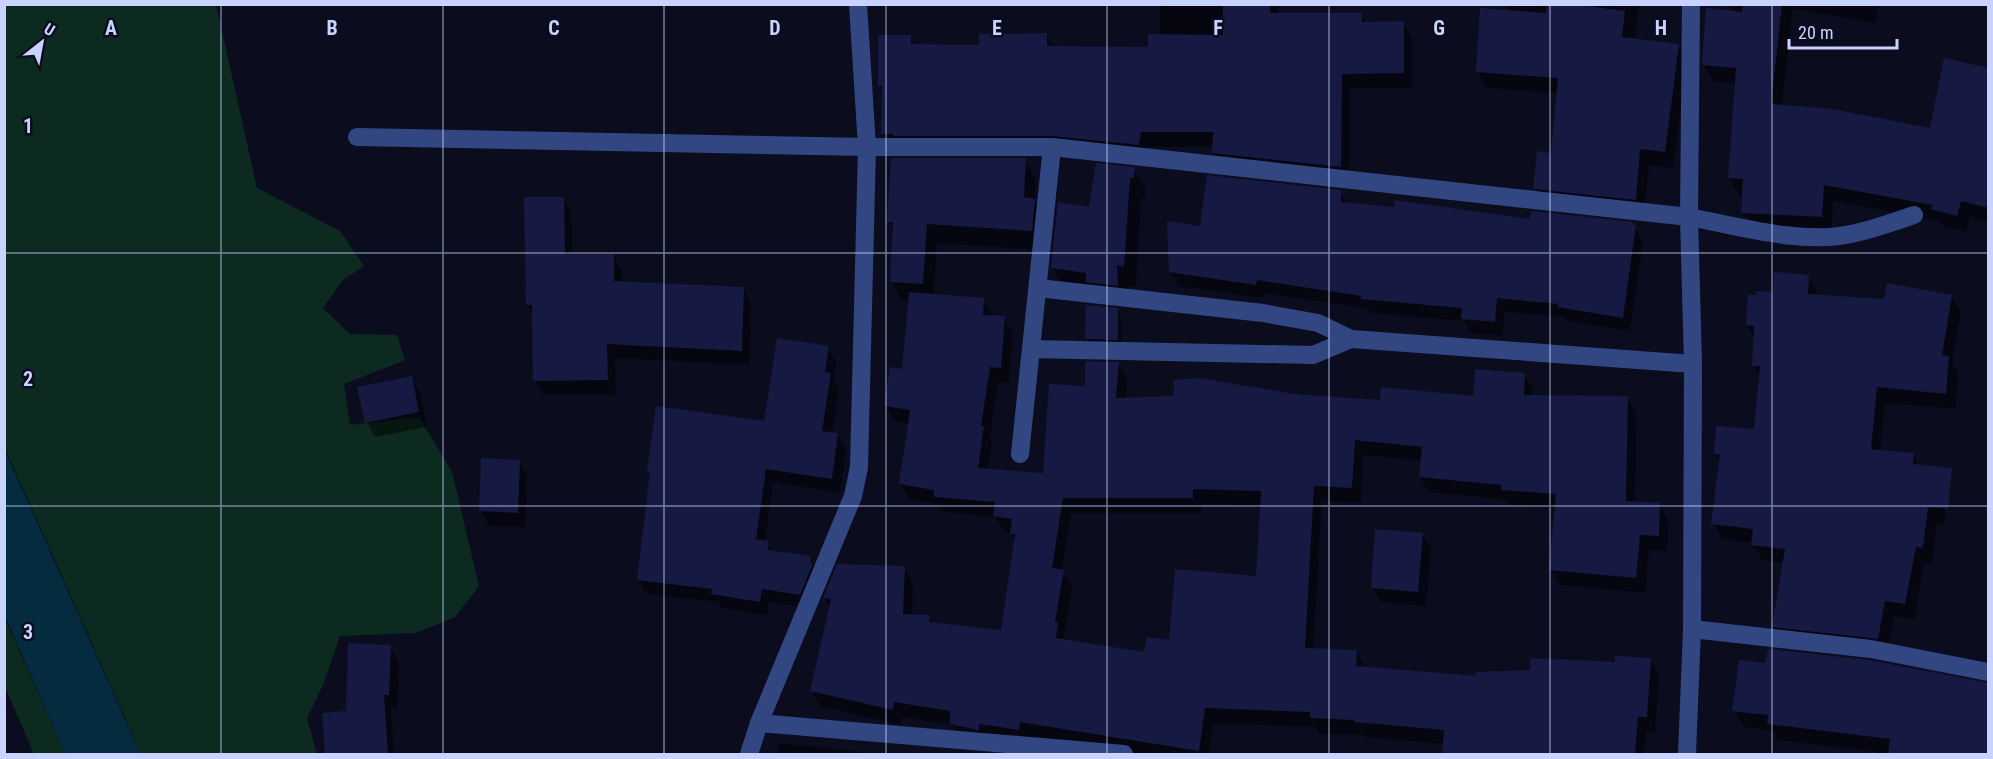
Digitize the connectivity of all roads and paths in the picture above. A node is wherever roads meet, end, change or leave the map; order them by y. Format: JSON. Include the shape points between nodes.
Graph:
{"nodes":[{"id":1,"x":858,"y":4,"type":"edge"},
{"id":2,"x":1691,"y":4,"type":"edge"},
{"id":3,"x":357,"y":137,"type":"dead end"},
{"id":4,"x":867,"y":147,"type":"junction"},
{"id":5,"x":1052,"y":147,"type":"junction"},
{"id":6,"x":1914,"y":215,"type":"dead end"},
{"id":7,"x":1689,"y":217,"type":"junction"},
{"id":8,"x":1038,"y":288,"type":"junction"},
{"id":9,"x":1351,"y":339,"type":"junction"},
{"id":10,"x":1031,"y":349,"type":"junction"},
{"id":11,"x":1693,"y":364,"type":"junction"},
{"id":12,"x":1020,"y":454,"type":"dead end"},
{"id":13,"x":1692,"y":629,"type":"junction"},
{"id":14,"x":1989,"y":672,"type":"edge"},
{"id":15,"x":759,"y":723,"type":"junction"},
{"id":16,"x":749,"y":754,"type":"edge"},
{"id":17,"x":1124,"y":754,"type":"edge"},
{"id":18,"x":1687,"y":754,"type":"edge"}],
"edges":[{"from":1,"to":4,"type":"street"},
{"from":2,"to":7,"type":"street"},
{"from":3,"to":4,"type":"street"},
{"from":4,"to":5,"type":"street"},
{"from":4,"to":15,"type":"street","via":[[859,467],[853,496]]},
{"from":5,"to":7,"type":"street"},
{"from":5,"to":8,"type":"street"},
{"from":6,"to":7,"type":"street","via":[[1849,235],[1807,237]]},
{"from":7,"to":11,"type":"street"},
{"from":8,"to":9,"type":"street","via":[[1263,313],[1318,323]]},
{"from":8,"to":10,"type":"street"},
{"from":9,"to":10,"type":"street","via":[[1313,355]]},
{"from":9,"to":11,"type":"street"},
{"from":10,"to":12,"type":"street"},
{"from":11,"to":13,"type":"street"},
{"from":13,"to":14,"type":"street","via":[[1872,649]]},
{"from":13,"to":18,"type":"street"},
{"from":15,"to":16,"type":"street"},
{"from":15,"to":17,"type":"street"}]}
